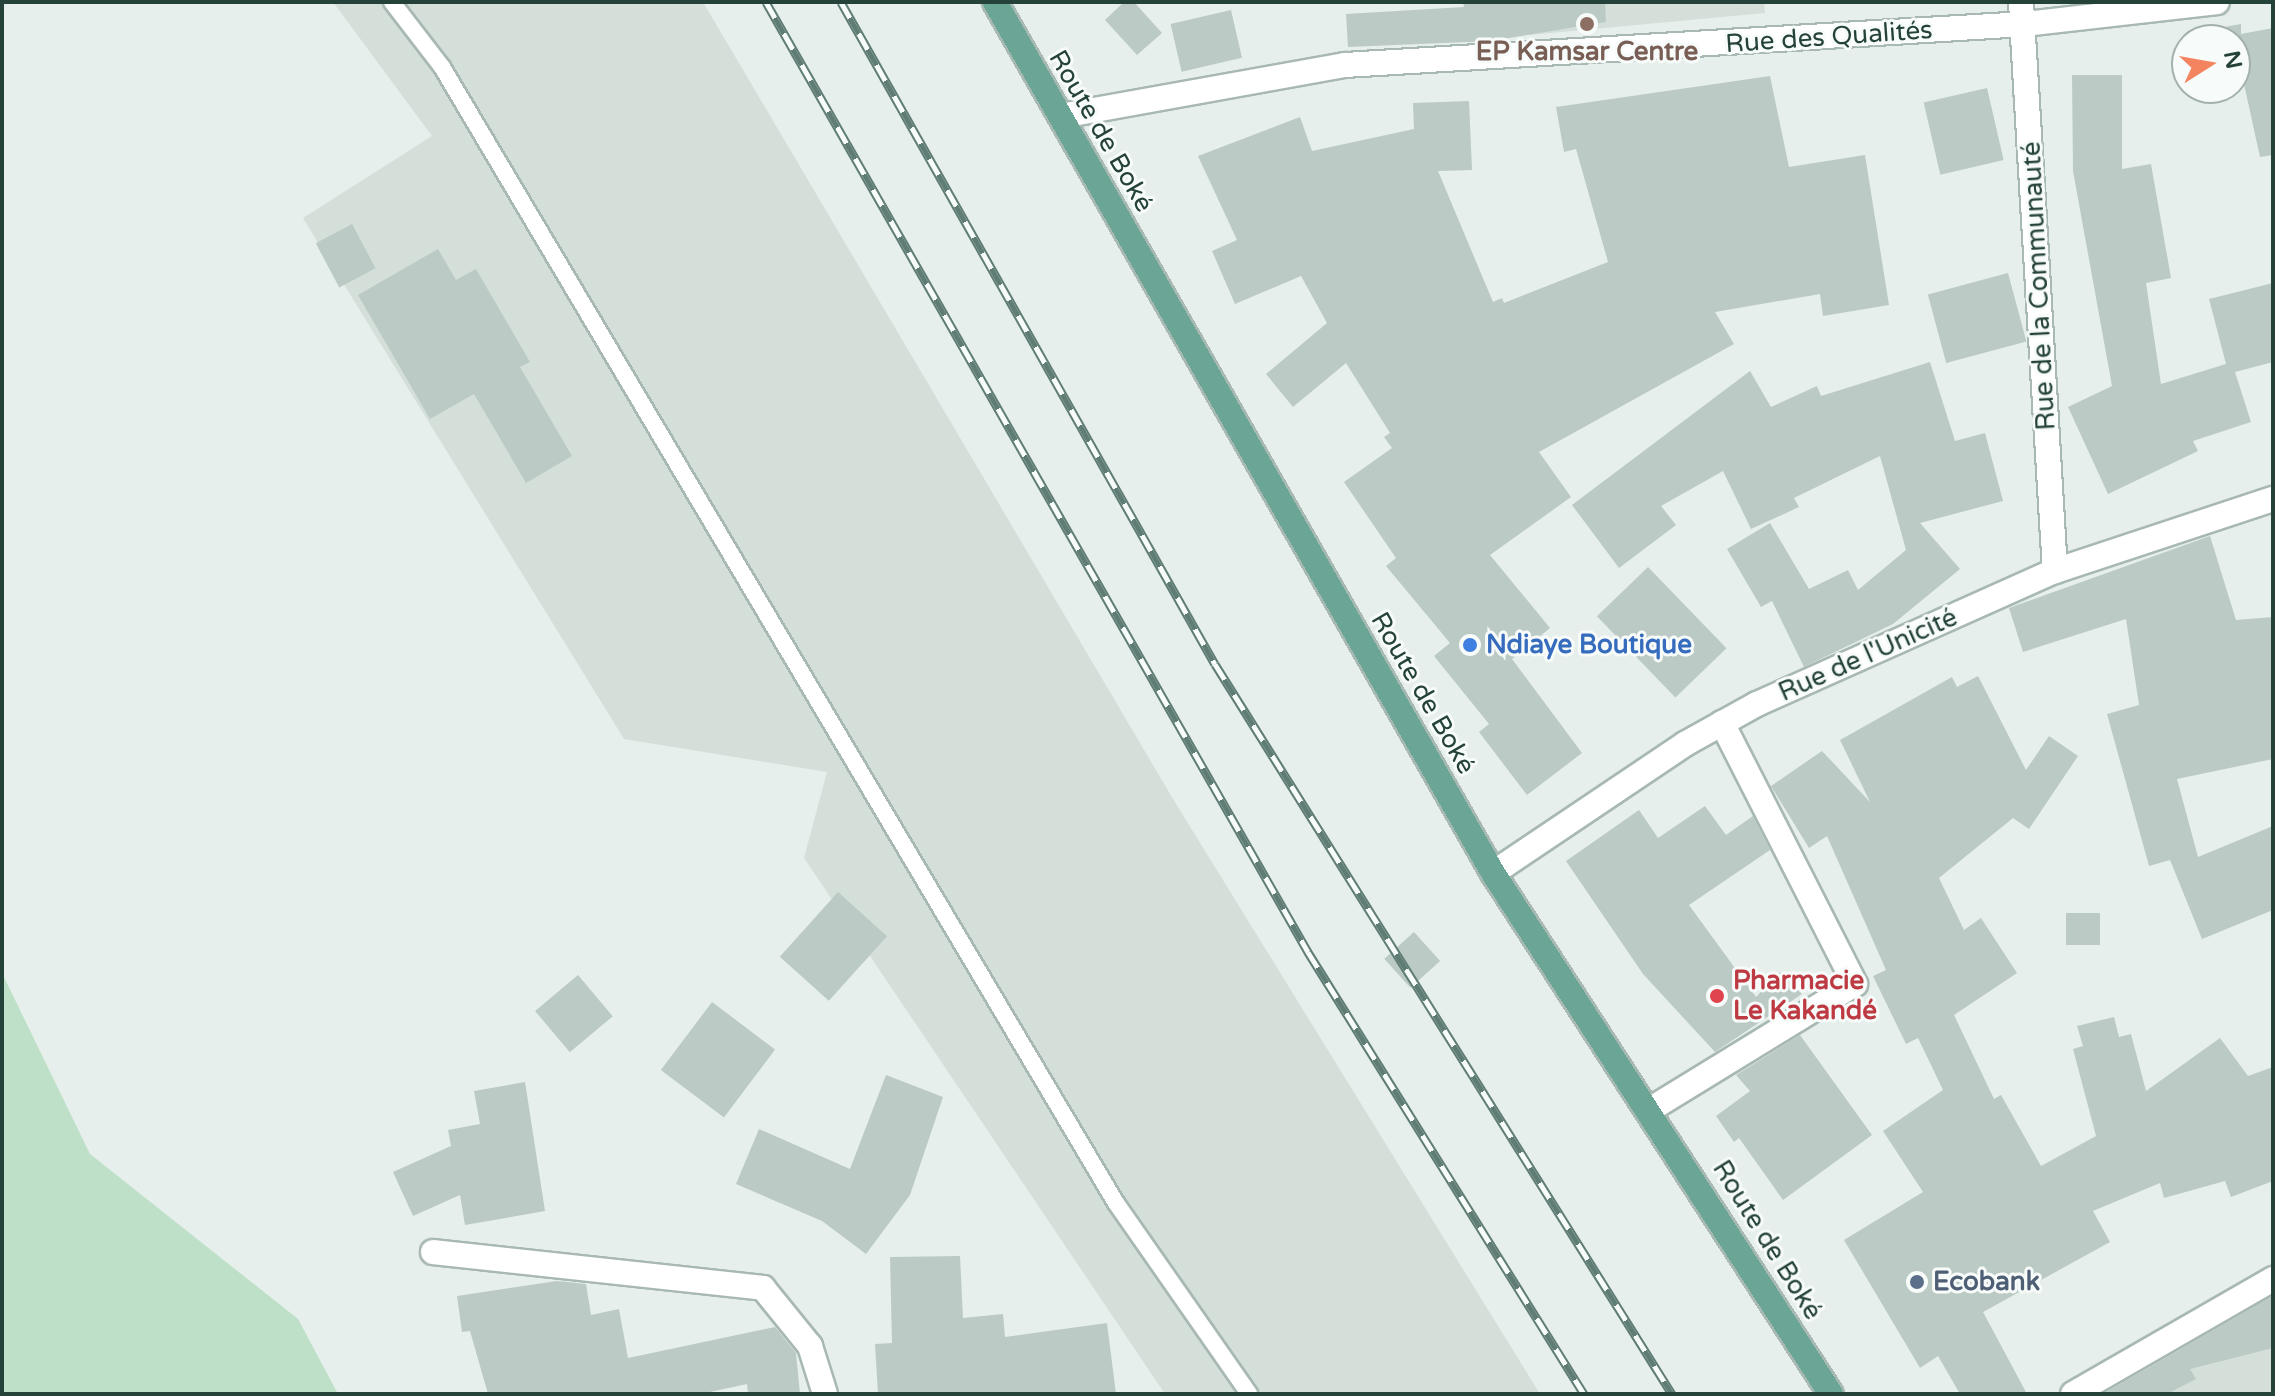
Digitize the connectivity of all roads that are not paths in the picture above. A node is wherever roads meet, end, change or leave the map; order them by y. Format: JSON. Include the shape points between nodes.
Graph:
{"nodes":[{"id":1,"x":392,"y":2,"type":"edge"},
{"id":2,"x":995,"y":2,"type":"edge"},
{"id":3,"x":2217,"y":2,"type":"edge"},
{"id":4,"x":2023,"y":13,"type":"edge"},
{"id":5,"x":1061,"y":116,"type":"junction"},
{"id":6,"x":2273,"y":499,"type":"edge"},
{"id":7,"x":2055,"y":571,"type":"junction"},
{"id":8,"x":1722,"y":723,"type":"junction"},
{"id":9,"x":1493,"y":873,"type":"junction"},
{"id":10,"x":1651,"y":1109,"type":"junction"},
{"id":11,"x":433,"y":1252,"type":"dead end"},
{"id":12,"x":2273,"y":1279,"type":"edge"},
{"id":13,"x":825,"y":1394,"type":"edge"},
{"id":14,"x":1249,"y":1394,"type":"edge"},
{"id":15,"x":1831,"y":1394,"type":"edge"},
{"id":16,"x":2073,"y":1394,"type":"edge"}],
"edges":[{"from":1,"to":14,"type":"lane","via":[[442,67],[1116,1203]]},
{"from":2,"to":5,"type":"main road","name":"Route de Boké"},
{"from":3,"to":4,"type":"street","name":"Rue des Qualités"},
{"from":4,"to":5,"type":"street","name":"Rue des Qualités","via":[[1345,65]]},
{"from":4,"to":7,"type":"street","name":"Rue de la Communauté"},
{"from":5,"to":9,"type":"main road","name":"Route de Boké"},
{"from":6,"to":7,"type":"street","name":"Rue de l'Unicité"},
{"from":7,"to":8,"type":"street","name":"Rue de l'Unicité"},
{"from":8,"to":9,"type":"street","name":"Rue de l'Unicité"},
{"from":8,"to":10,"type":"street","via":[[1855,984]]},
{"from":9,"to":10,"type":"main road","name":"Route de Boké"},
{"from":10,"to":15,"type":"main road","name":"Route de Boké"},
{"from":11,"to":13,"type":"street","via":[[763,1288],[810,1346]]},
{"from":12,"to":16,"type":"street"}]}
